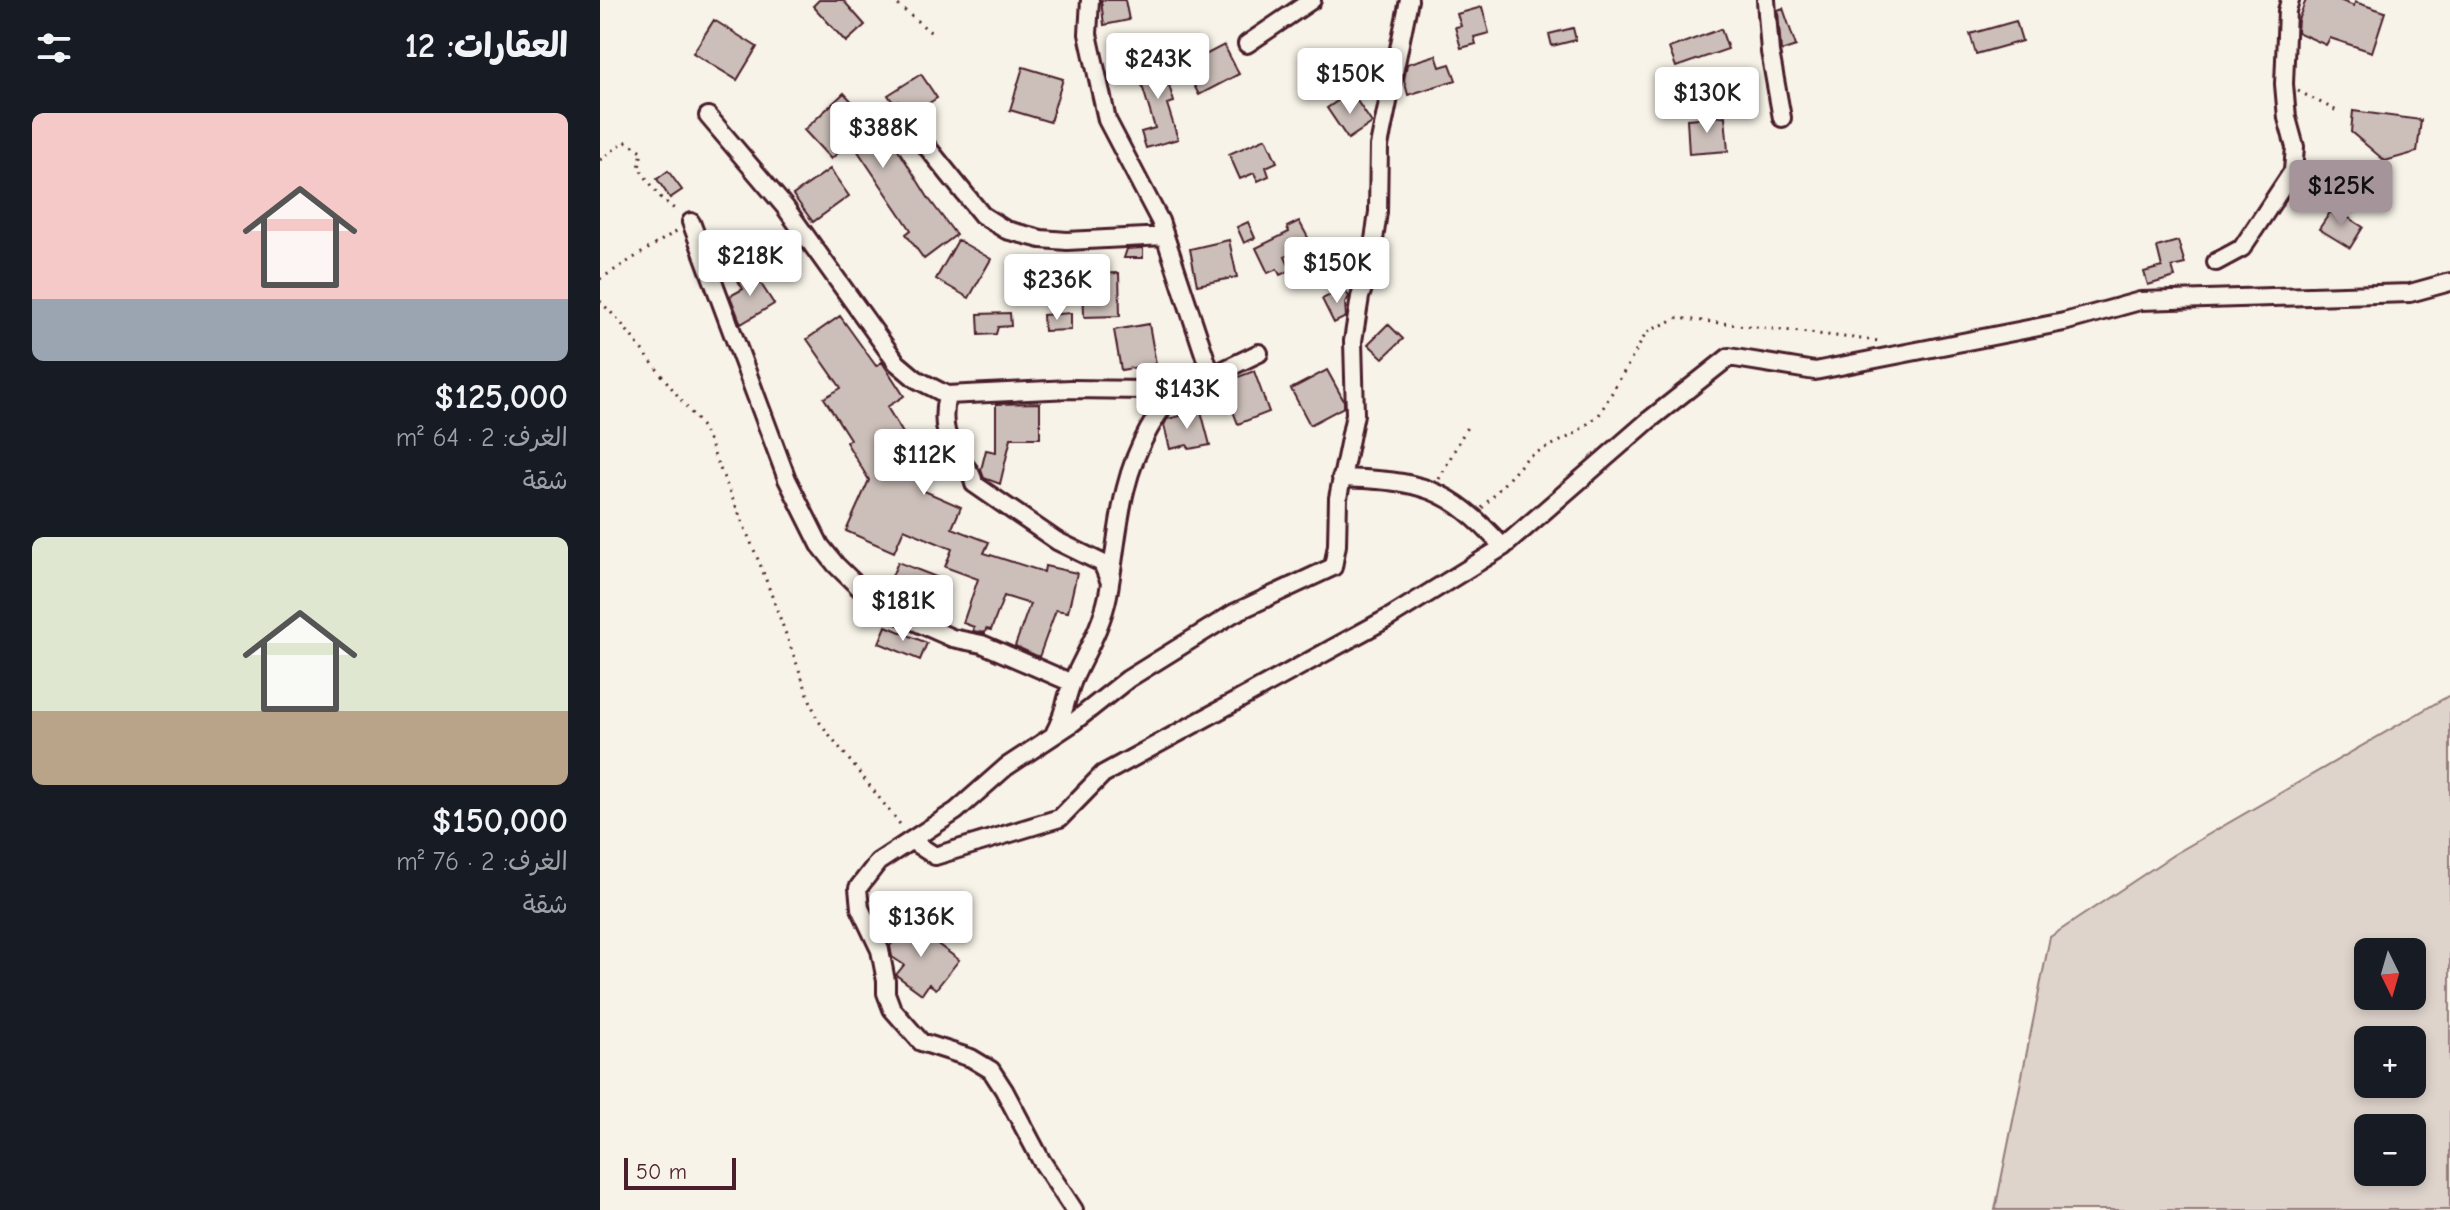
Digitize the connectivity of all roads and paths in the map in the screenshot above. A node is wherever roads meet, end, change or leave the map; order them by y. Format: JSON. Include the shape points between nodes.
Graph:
{"nodes":[{"id":1,"x":892,"y":0,"type":"edge"},
{"id":2,"x":1090,"y":0,"type":"edge"},
{"id":3,"x":1312,"y":0,"type":"edge"},
{"id":4,"x":1409,"y":0,"type":"edge"},
{"id":5,"x":1766,"y":0,"type":"edge"},
{"id":6,"x":2290,"y":0,"type":"edge"},
{"id":7,"x":934,"y":35,"type":"dead end"},
{"id":8,"x":1247,"y":44,"type":"dead end"},
{"id":9,"x":2284,"y":84,"type":"junction"},
{"id":10,"x":895,"y":111,"type":"dead end"},
{"id":11,"x":2339,"y":112,"type":"dead end"},
{"id":12,"x":708,"y":116,"type":"dead end"},
{"id":13,"x":1782,"y":118,"type":"dead end"},
{"id":14,"x":600,"y":160,"type":"edge"},
{"id":15,"x":2293,"y":171,"type":"junction"},
{"id":16,"x":2328,"y":211,"type":"dead end"},
{"id":17,"x":691,"y":222,"type":"junction"},
{"id":18,"x":1165,"y":236,"type":"junction"},
{"id":19,"x":2216,"y":262,"type":"dead end"},
{"id":20,"x":600,"y":279,"type":"edge"},
{"id":21,"x":2450,"y":282,"type":"edge"},
{"id":22,"x":600,"y":301,"type":"edge"},
{"id":23,"x":1892,"y":342,"type":"dead end"},
{"id":24,"x":1259,"y":353,"type":"dead end"},
{"id":25,"x":1211,"y":375,"type":"junction"},
{"id":26,"x":947,"y":395,"type":"junction"},
{"id":27,"x":1164,"y":404,"type":"junction"},
{"id":28,"x":1467,"y":427,"type":"dead end"},
{"id":29,"x":1341,"y":478,"type":"junction"},
{"id":30,"x":1435,"y":490,"type":"junction"},
{"id":31,"x":1474,"y":516,"type":"junction"},
{"id":32,"x":1503,"y":547,"type":"junction"},
{"id":33,"x":1109,"y":580,"type":"junction"},
{"id":34,"x":1072,"y":683,"type":"junction"},
{"id":35,"x":1055,"y":734,"type":"junction"},
{"id":36,"x":912,"y":841,"type":"junction"},
{"id":37,"x":1074,"y":1210,"type":"edge"}],
"edges":[{"from":1,"to":7,"type":"path"},
{"from":2,"to":18,"type":"street","via":[[1088,34],[1107,120]]},
{"from":3,"to":8,"type":"street"},
{"from":4,"to":29,"type":"street","via":[[1379,146],[1378,212],[1353,341],[1355,414]]},
{"from":5,"to":13,"type":"street"},
{"from":6,"to":9,"type":"street"},
{"from":9,"to":11,"type":"path"},
{"from":9,"to":15,"type":"street","via":[[2295,147]]},
{"from":10,"to":18,"type":"street","via":[[982,215],[1006,230],[1067,241]]},
{"from":12,"to":26,"type":"street","via":[[785,207],[897,363]]},
{"from":14,"to":17,"type":"path","via":[[625,141],[642,151],[639,168],[661,198]]},
{"from":15,"to":16,"type":"path","via":[[2325,198]]},
{"from":15,"to":19,"type":"street","via":[[2242,248]]},
{"from":17,"to":20,"type":"path"},
{"from":17,"to":34,"type":"street","via":[[787,479],[820,545],[836,565],[886,610]]},
{"from":18,"to":25,"type":"street"},
{"from":21,"to":32,"type":"street","via":[[2410,293],[2140,301],[2064,322],[1815,371],[1729,357]]},
{"from":22,"to":36,"type":"path","via":[[703,428],[817,719]]},
{"from":23,"to":31,"type":"path","via":[[1677,318],[1647,332],[1599,415],[1573,435],[1529,456]]},
{"from":24,"to":25,"type":"street"},
{"from":25,"to":27,"type":"street"},
{"from":26,"to":27,"type":"street","via":[[1125,389],[1163,395]]},
{"from":26,"to":33,"type":"street","via":[[945,430],[974,484],[1057,541],[1102,563]]},
{"from":27,"to":33,"type":"street","via":[[1125,481]]},
{"from":28,"to":30,"type":"path"},
{"from":29,"to":30,"type":"street","via":[[1408,482]]},
{"from":29,"to":35,"type":"street","via":[[1333,567],[1217,623],[1128,679]]},
{"from":30,"to":31,"type":"street"},
{"from":31,"to":32,"type":"street"},
{"from":32,"to":36,"type":"street","via":[[1390,617],[1103,774],[1060,818],[935,856]]},
{"from":33,"to":34,"type":"street","via":[[1099,625]]},
{"from":34,"to":35,"type":"street"},
{"from":35,"to":36,"type":"street"},
{"from":36,"to":37,"type":"street","via":[[878,862],[858,888],[860,908],[882,960],[888,1001],[921,1042],[991,1070]]}]}
